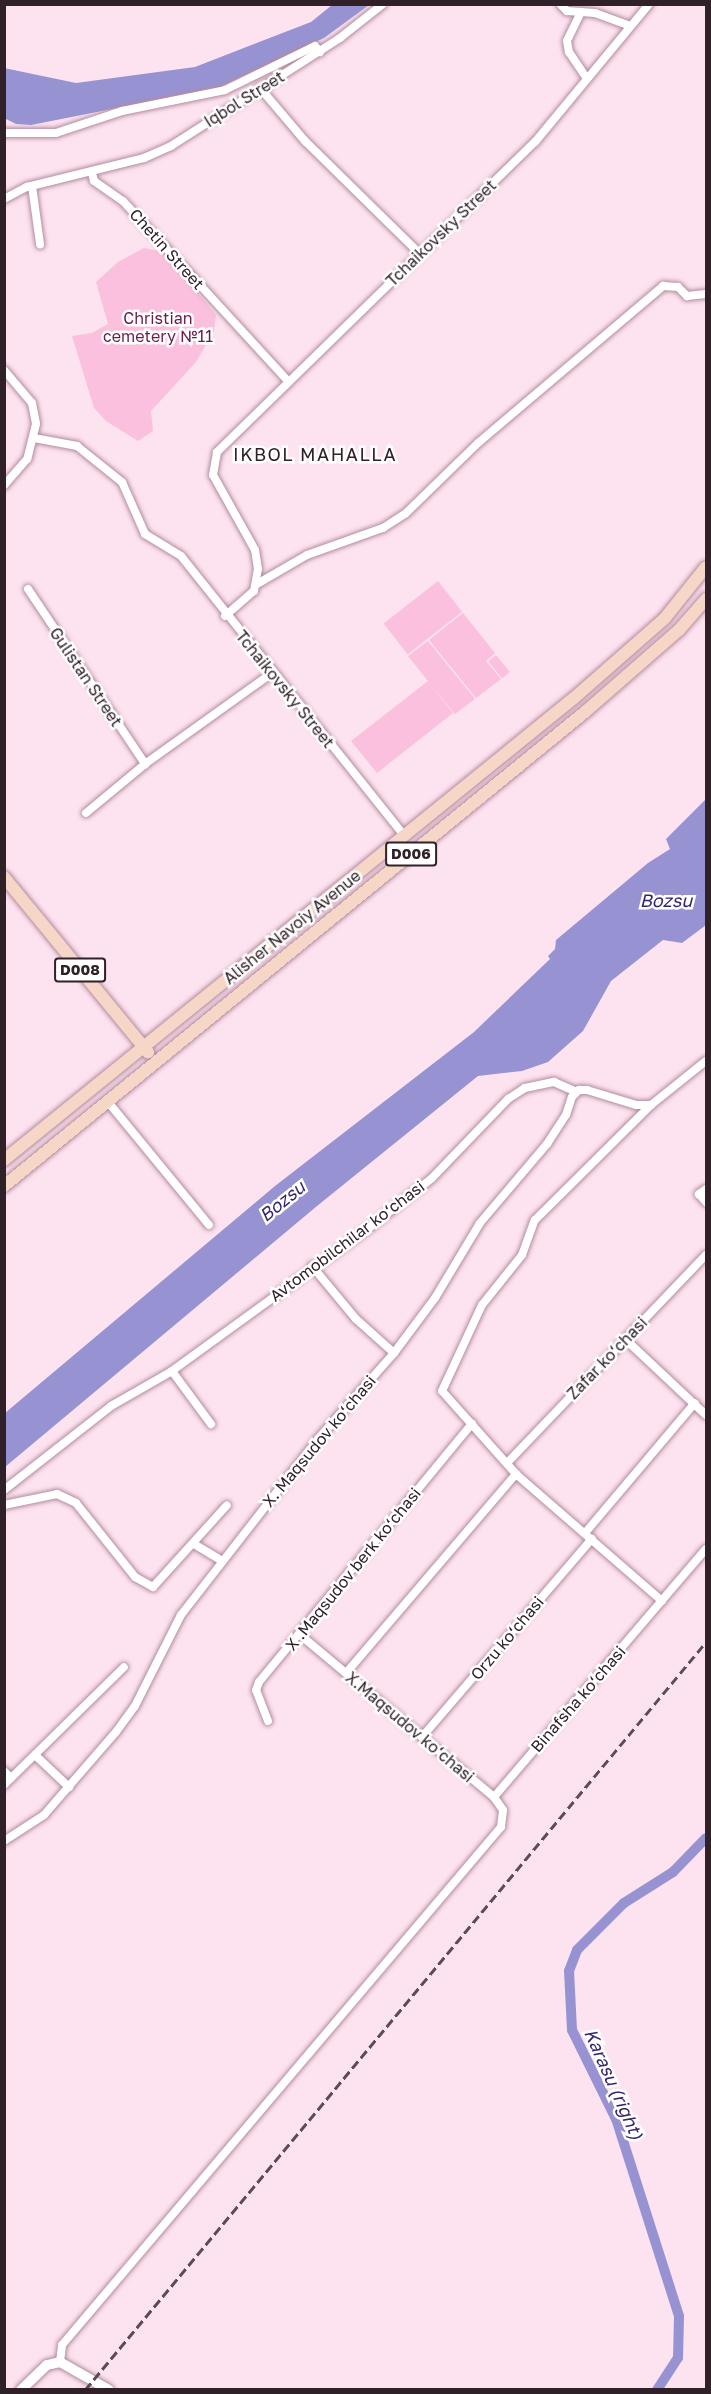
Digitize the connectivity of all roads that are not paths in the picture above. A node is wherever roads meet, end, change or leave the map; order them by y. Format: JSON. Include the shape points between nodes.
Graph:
{"nodes":[{"id":1,"x":383,"y":4,"type":"edge"},
{"id":2,"x":560,"y":4,"type":"edge"},
{"id":3,"x":648,"y":4,"type":"edge"},
{"id":4,"x":581,"y":12,"type":"junction"},
{"id":5,"x":630,"y":26,"type":"junction"},
{"id":6,"x":320,"y":52,"type":"junction"},
{"id":7,"x":587,"y":79,"type":"junction"},
{"id":8,"x":260,"y":88,"type":"junction"},
{"id":9,"x":4,"y":133,"type":"edge"},
{"id":10,"x":92,"y":173,"type":"junction"},
{"id":11,"x":32,"y":186,"type":"junction"},
{"id":12,"x":4,"y":199,"type":"edge"},
{"id":13,"x":40,"y":244,"type":"dead end"},
{"id":14,"x":419,"y":254,"type":"junction"},
{"id":15,"x":706,"y":294,"type":"edge"},
{"id":16,"x":4,"y":370,"type":"edge"},
{"id":17,"x":288,"y":381,"type":"junction"},
{"id":18,"x":34,"y":438,"type":"junction"},
{"id":19,"x":4,"y":485,"type":"edge"},
{"id":20,"x":706,"y":567,"type":"edge"},
{"id":21,"x":257,"y":584,"type":"junction"},
{"id":22,"x":28,"y":589,"type":"dead end"},
{"id":23,"x":706,"y":599,"type":"edge"},
{"id":24,"x":225,"y":616,"type":"junction"},
{"id":25,"x":272,"y":673,"type":"junction"},
{"id":26,"x":145,"y":764,"type":"junction"},
{"id":27,"x":86,"y":813,"type":"dead end"},
{"id":28,"x":404,"y":836,"type":"junction"},
{"id":29,"x":4,"y":877,"type":"edge"},
{"id":30,"x":144,"y":1047,"type":"junction"},
{"id":31,"x":706,"y":1061,"type":"edge"},
{"id":32,"x":156,"y":1062,"type":"junction"},
{"id":33,"x":576,"y":1092,"type":"junction"},
{"id":34,"x":108,"y":1102,"type":"junction"},
{"id":35,"x":651,"y":1105,"type":"junction"},
{"id":36,"x":4,"y":1160,"type":"edge"},
{"id":37,"x":4,"y":1186,"type":"edge"},
{"id":38,"x":706,"y":1189,"type":"edge"},
{"id":39,"x":706,"y":1202,"type":"edge"},
{"id":40,"x":209,"y":1225,"type":"dead end"},
{"id":41,"x":706,"y":1255,"type":"edge"},
{"id":42,"x":312,"y":1266,"type":"junction"},
{"id":43,"x":625,"y":1339,"type":"junction"},
{"id":44,"x":394,"y":1353,"type":"junction"},
{"id":45,"x":172,"y":1371,"type":"junction"},
{"id":46,"x":694,"y":1404,"type":"junction"},
{"id":47,"x":706,"y":1414,"type":"edge"},
{"id":48,"x":211,"y":1424,"type":"dead end"},
{"id":49,"x":472,"y":1424,"type":"junction"},
{"id":50,"x":508,"y":1462,"type":"junction"},
{"id":51,"x":516,"y":1474,"type":"junction"},
{"id":52,"x":4,"y":1490,"type":"edge"},
{"id":53,"x":4,"y":1505,"type":"edge"},
{"id":54,"x":227,"y":1505,"type":"dead end"},
{"id":55,"x":589,"y":1536,"type":"junction"},
{"id":56,"x":194,"y":1544,"type":"junction"},
{"id":57,"x":706,"y":1549,"type":"edge"},
{"id":58,"x":222,"y":1561,"type":"junction"},
{"id":59,"x":662,"y":1601,"type":"junction"},
{"id":60,"x":300,"y":1635,"type":"junction"},
{"id":61,"x":124,"y":1667,"type":"dead end"},
{"id":62,"x":346,"y":1673,"type":"junction"},
{"id":63,"x":268,"y":1721,"type":"dead end"},
{"id":64,"x":422,"y":1737,"type":"junction"},
{"id":65,"x":35,"y":1755,"type":"junction"},
{"id":66,"x":4,"y":1771,"type":"edge"},
{"id":67,"x":11,"y":1778,"type":"junction"},
{"id":68,"x":4,"y":1785,"type":"edge"},
{"id":69,"x":69,"y":1787,"type":"junction"},
{"id":70,"x":494,"y":1797,"type":"junction"},
{"id":71,"x":4,"y":1841,"type":"edge"},
{"id":72,"x":60,"y":2362,"type":"junction"},
{"id":73,"x":21,"y":2390,"type":"edge"},
{"id":74,"x":109,"y":2390,"type":"edge"}],
"edges":[{"from":1,"to":6,"type":"street","name":"Iqbol Street"},
{"from":2,"to":4,"type":"street","via":[[567,11]]},
{"from":3,"to":5,"type":"street","name":"Tchaikovsky Street"},
{"from":4,"to":5,"type":"street"},
{"from":4,"to":7,"type":"street","via":[[567,41],[569,52]]},
{"from":5,"to":7,"type":"street","name":"Tchaikovsky Street"},
{"from":6,"to":8,"type":"street","name":"Iqbol Street"},
{"from":6,"to":9,"type":"street","via":[[315,46],[225,90],[122,111],[56,133]]},
{"from":7,"to":14,"type":"street","name":"Tchaikovsky Street","via":[[535,142]]},
{"from":8,"to":10,"type":"street","name":"Iqbol Street","via":[[171,146]]},
{"from":8,"to":14,"type":"street","via":[[305,141]]},
{"from":10,"to":11,"type":"street","name":"Iqbol Street"},
{"from":10,"to":17,"type":"street","name":"Chetin Street","via":[[94,181],[123,201]]},
{"from":11,"to":12,"type":"street","name":"Iqbol Street"},
{"from":11,"to":13,"type":"street"},
{"from":14,"to":17,"type":"street","name":"Tchaikovsky Street"},
{"from":15,"to":21,"type":"street","via":[[687,296],[678,287],[663,286],[478,443],[406,513],[383,528],[307,555]]},
{"from":16,"to":18,"type":"street","via":[[32,403]]},
{"from":17,"to":21,"type":"street","name":"Tchaikovsky Street","via":[[213,461],[215,479],[255,550]]},
{"from":18,"to":19,"type":"street","via":[[27,459]]},
{"from":18,"to":24,"type":"street","name":"Tchaikovsky Street","via":[[77,446],[116,475],[127,488],[145,534],[180,556]]},
{"from":20,"to":28,"type":"main road","name":"Alisher Navoiy Avenue","number":"D006","via":[[678,605],[640,641]]},
{"from":21,"to":24,"type":"street"},
{"from":22,"to":26,"type":"street","name":"Gulistan Street"},
{"from":23,"to":32,"type":"main road","name":"Alisher Navoiy Avenue","number":"D006","via":[[679,630],[585,712]]},
{"from":24,"to":25,"type":"street","name":"Tchaikovsky Street"},
{"from":25,"to":26,"type":"street"},
{"from":25,"to":28,"type":"street","name":"Tchaikovsky Street"},
{"from":26,"to":27,"type":"street"},
{"from":28,"to":30,"type":"main road","name":"Alisher Navoiy Avenue","number":"D006"},
{"from":29,"to":30,"type":"main road","number":"D008"},
{"from":30,"to":32,"type":"main road","number":"D008"},
{"from":30,"to":36,"type":"main road","name":"Alisher Navoiy Avenue","number":"D006"},
{"from":31,"to":35,"type":"street"},
{"from":32,"to":34,"type":"main road","name":"Alisher Navoiy Avenue","number":"D006"},
{"from":33,"to":35,"type":"street","via":[[587,1090],[636,1105]]},
{"from":33,"to":42,"type":"street","name":"Avtomobilchilar ko‘chasi","via":[[554,1082],[516,1093],[485,1118],[432,1178]]},
{"from":33,"to":44,"type":"street","name":"X. Maqsudov ko‘chasi","via":[[547,1144],[480,1223],[435,1299]]},
{"from":34,"to":37,"type":"main road","name":"Alisher Navoiy Avenue","number":"D006"},
{"from":34,"to":40,"type":"street"},
{"from":35,"to":49,"type":"street","via":[[535,1220],[522,1255],[482,1305],[442,1390]]},
{"from":38,"to":39,"type":"street","via":[[699,1194]]},
{"from":41,"to":43,"type":"street","name":"Zafar ko‘chasi"},
{"from":42,"to":44,"type":"street","via":[[356,1319]]},
{"from":42,"to":45,"type":"street","name":"Avtomobilchilar ko‘chasi"},
{"from":43,"to":46,"type":"street"},
{"from":43,"to":50,"type":"street","name":"Zafar ko‘chasi"},
{"from":44,"to":58,"type":"street","name":"X. Maqsudov ko‘chasi","via":[[311,1448]]},
{"from":45,"to":48,"type":"street"},
{"from":45,"to":52,"type":"street","name":"Avtomobilchilar ko‘chasi","via":[[111,1406]]},
{"from":46,"to":47,"type":"street"},
{"from":46,"to":55,"type":"street","name":"Orzu ko‘chasi"},
{"from":49,"to":50,"type":"street"},
{"from":49,"to":60,"type":"street","name":"X .Maqsudov berk ko‘chasi"},
{"from":50,"to":51,"type":"street"},
{"from":51,"to":55,"type":"street"},
{"from":51,"to":62,"type":"street"},
{"from":53,"to":56,"type":"street","via":[[57,1494],[76,1503],[135,1576],[153,1587]]},
{"from":54,"to":56,"type":"street"},
{"from":55,"to":59,"type":"street"},
{"from":55,"to":64,"type":"street","name":"Orzu ko‘chasi"},
{"from":56,"to":58,"type":"street"},
{"from":57,"to":59,"type":"street"},
{"from":58,"to":69,"type":"street","name":"X. Maqsudov ko‘chasi","via":[[181,1615],[135,1706]]},
{"from":59,"to":70,"type":"street","name":"Binafsha ko‘chasi"},
{"from":60,"to":62,"type":"street","name":"X.Maqsudov ko‘chasi"},
{"from":60,"to":63,"type":"street","name":"X .Maqsudov berk ko‘chasi","via":[[256,1690]]},
{"from":61,"to":65,"type":"street"},
{"from":62,"to":64,"type":"street","name":"X.Maqsudov ko‘chasi"},
{"from":64,"to":70,"type":"street","name":"X.Maqsudov ko‘chasi"},
{"from":65,"to":67,"type":"street"},
{"from":65,"to":69,"type":"street"},
{"from":66,"to":67,"type":"street"},
{"from":67,"to":68,"type":"street"},
{"from":69,"to":71,"type":"street","name":"X. Maqsudov ko‘chasi","via":[[44,1815]]},
{"from":70,"to":72,"type":"street","via":[[503,1810],[501,1827],[62,2344]]},
{"from":72,"to":73,"type":"street","via":[[47,2365]]},
{"from":72,"to":74,"type":"street"}]}
